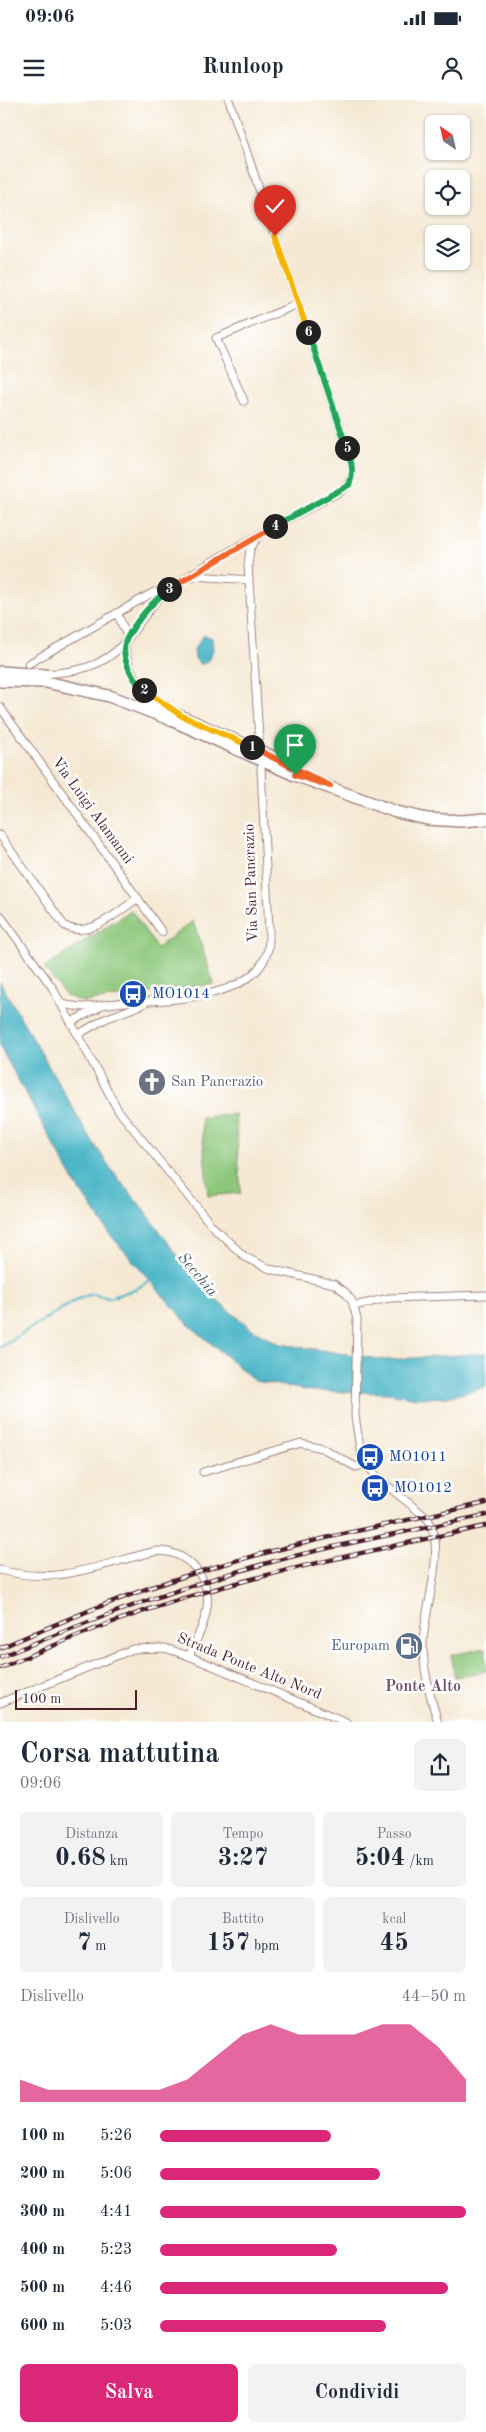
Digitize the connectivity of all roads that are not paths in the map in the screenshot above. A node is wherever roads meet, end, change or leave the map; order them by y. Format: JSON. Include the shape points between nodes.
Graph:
{"nodes":[{"id":1,"x":229,"y":100,"type":"edge"},
{"id":2,"x":298,"y":304,"type":"junction"},
{"id":3,"x":244,"y":401,"type":"dead end"},
{"id":4,"x":261,"y":534,"type":"junction"},
{"id":5,"x":186,"y":578,"type":"junction"},
{"id":6,"x":249,"y":580,"type":"junction"},
{"id":7,"x":154,"y":592,"type":"dead end"},
{"id":8,"x":116,"y":613,"type":"junction"},
{"id":9,"x":127,"y":640,"type":"junction"},
{"id":10,"x":28,"y":664,"type":"dead end"},
{"id":11,"x":0,"y":672,"type":"edge"},
{"id":12,"x":43,"y":674,"type":"junction"},
{"id":13,"x":0,"y":681,"type":"edge"},
{"id":14,"x":0,"y":707,"type":"edge"},
{"id":15,"x":182,"y":716,"type":"junction"},
{"id":16,"x":259,"y":738,"type":"dead end"},
{"id":17,"x":261,"y":768,"type":"dead end"},
{"id":18,"x":330,"y":786,"type":"junction"},
{"id":19,"x":486,"y":819,"type":"edge"},
{"id":20,"x":0,"y":835,"type":"edge"},
{"id":21,"x":138,"y":898,"type":"junction"},
{"id":22,"x":0,"y":915,"type":"edge"},
{"id":23,"x":162,"y":932,"type":"dead end"},
{"id":24,"x":149,"y":1002,"type":"junction"},
{"id":25,"x":60,"y":1003,"type":"junction"},
{"id":26,"x":100,"y":1007,"type":"junction"},
{"id":27,"x":71,"y":1022,"type":"junction"},
{"id":28,"x":77,"y":1035,"type":"junction"},
{"id":29,"x":486,"y":1295,"type":"edge"},
{"id":30,"x":354,"y":1306,"type":"junction"},
{"id":31,"x":366,"y":1464,"type":"junction"},
{"id":32,"x":203,"y":1472,"type":"dead end"},
{"id":33,"x":0,"y":1570,"type":"edge"},
{"id":34,"x":189,"y":1656,"type":"junction"},
{"id":35,"x":0,"y":1703,"type":"edge"},
{"id":36,"x":346,"y":1722,"type":"edge"},
{"id":37,"x":438,"y":1722,"type":"edge"}],
"edges":[{"from":1,"to":2,"type":"street"},
{"from":2,"to":3,"type":"street","via":[[216,338]]},
{"from":2,"to":4,"type":"street","via":[[350,457],[353,478],[341,491]]},
{"from":4,"to":5,"type":"street"},
{"from":4,"to":6,"type":"street","via":[[250,549]]},
{"from":5,"to":6,"type":"street"},
{"from":5,"to":9,"type":"street","via":[[151,606]]},
{"from":6,"to":16,"type":"street"},
{"from":7,"to":8,"type":"street"},
{"from":8,"to":9,"type":"street"},
{"from":8,"to":10,"type":"street"},
{"from":9,"to":12,"type":"street","via":[[114,654],[91,666],[74,672]]},
{"from":9,"to":15,"type":"street","via":[[127,663],[141,687]]},
{"from":11,"to":12,"type":"main road"},
{"from":12,"to":15,"type":"main road","via":[[111,690]]},
{"from":13,"to":18,"type":"main road","via":[[46,682],[109,696],[295,775]]},
{"from":14,"to":21,"type":"street","name":"Via Luigi Alamanni"},
{"from":15,"to":18,"type":"main road"},
{"from":17,"to":24,"type":"street","name":"Via San Pancrazio","via":[[269,930],[264,958],[254,973],[232,987],[204,995]]},
{"from":18,"to":19,"type":"main road","via":[[376,806],[428,819]]},
{"from":20,"to":21,"type":"street","via":[[69,928],[91,927]]},
{"from":21,"to":23,"type":"street","name":"Via Luigi Alamanni"},
{"from":22,"to":25,"type":"street"},
{"from":24,"to":26,"type":"street","name":"Via San Pancrazio"},
{"from":24,"to":28,"type":"street","name":"Via San Pancrazio","via":[[105,1019]]},
{"from":25,"to":26,"type":"street","name":"Via San Pancrazio","via":[[81,1008]]},
{"from":25,"to":27,"type":"street"},
{"from":26,"to":27,"type":"street","name":"Via San Pancrazio"},
{"from":27,"to":28,"type":"street"},
{"from":28,"to":30,"type":"street","via":[[118,1110],[231,1246],[270,1269],[334,1284],[345,1292]]},
{"from":29,"to":30,"type":"street","via":[[389,1298]]},
{"from":30,"to":31,"type":"street","via":[[358,1329],[355,1416],[359,1446]]},
{"from":31,"to":32,"type":"street","via":[[356,1467],[322,1448],[301,1443]]},
{"from":31,"to":37,"type":"street","via":[[379,1479],[419,1511],[435,1535],[435,1565],[423,1654]]},
{"from":33,"to":34,"type":"street","via":[[28,1577],[53,1577],[157,1551],[182,1557],[201,1576],[209,1594],[205,1619]]},
{"from":34,"to":35,"type":"street","name":"Strada Ponte Alto Nord","via":[[165,1648],[133,1649]]},
{"from":34,"to":36,"type":"street","name":"Strada Ponte Alto Nord"}]}
